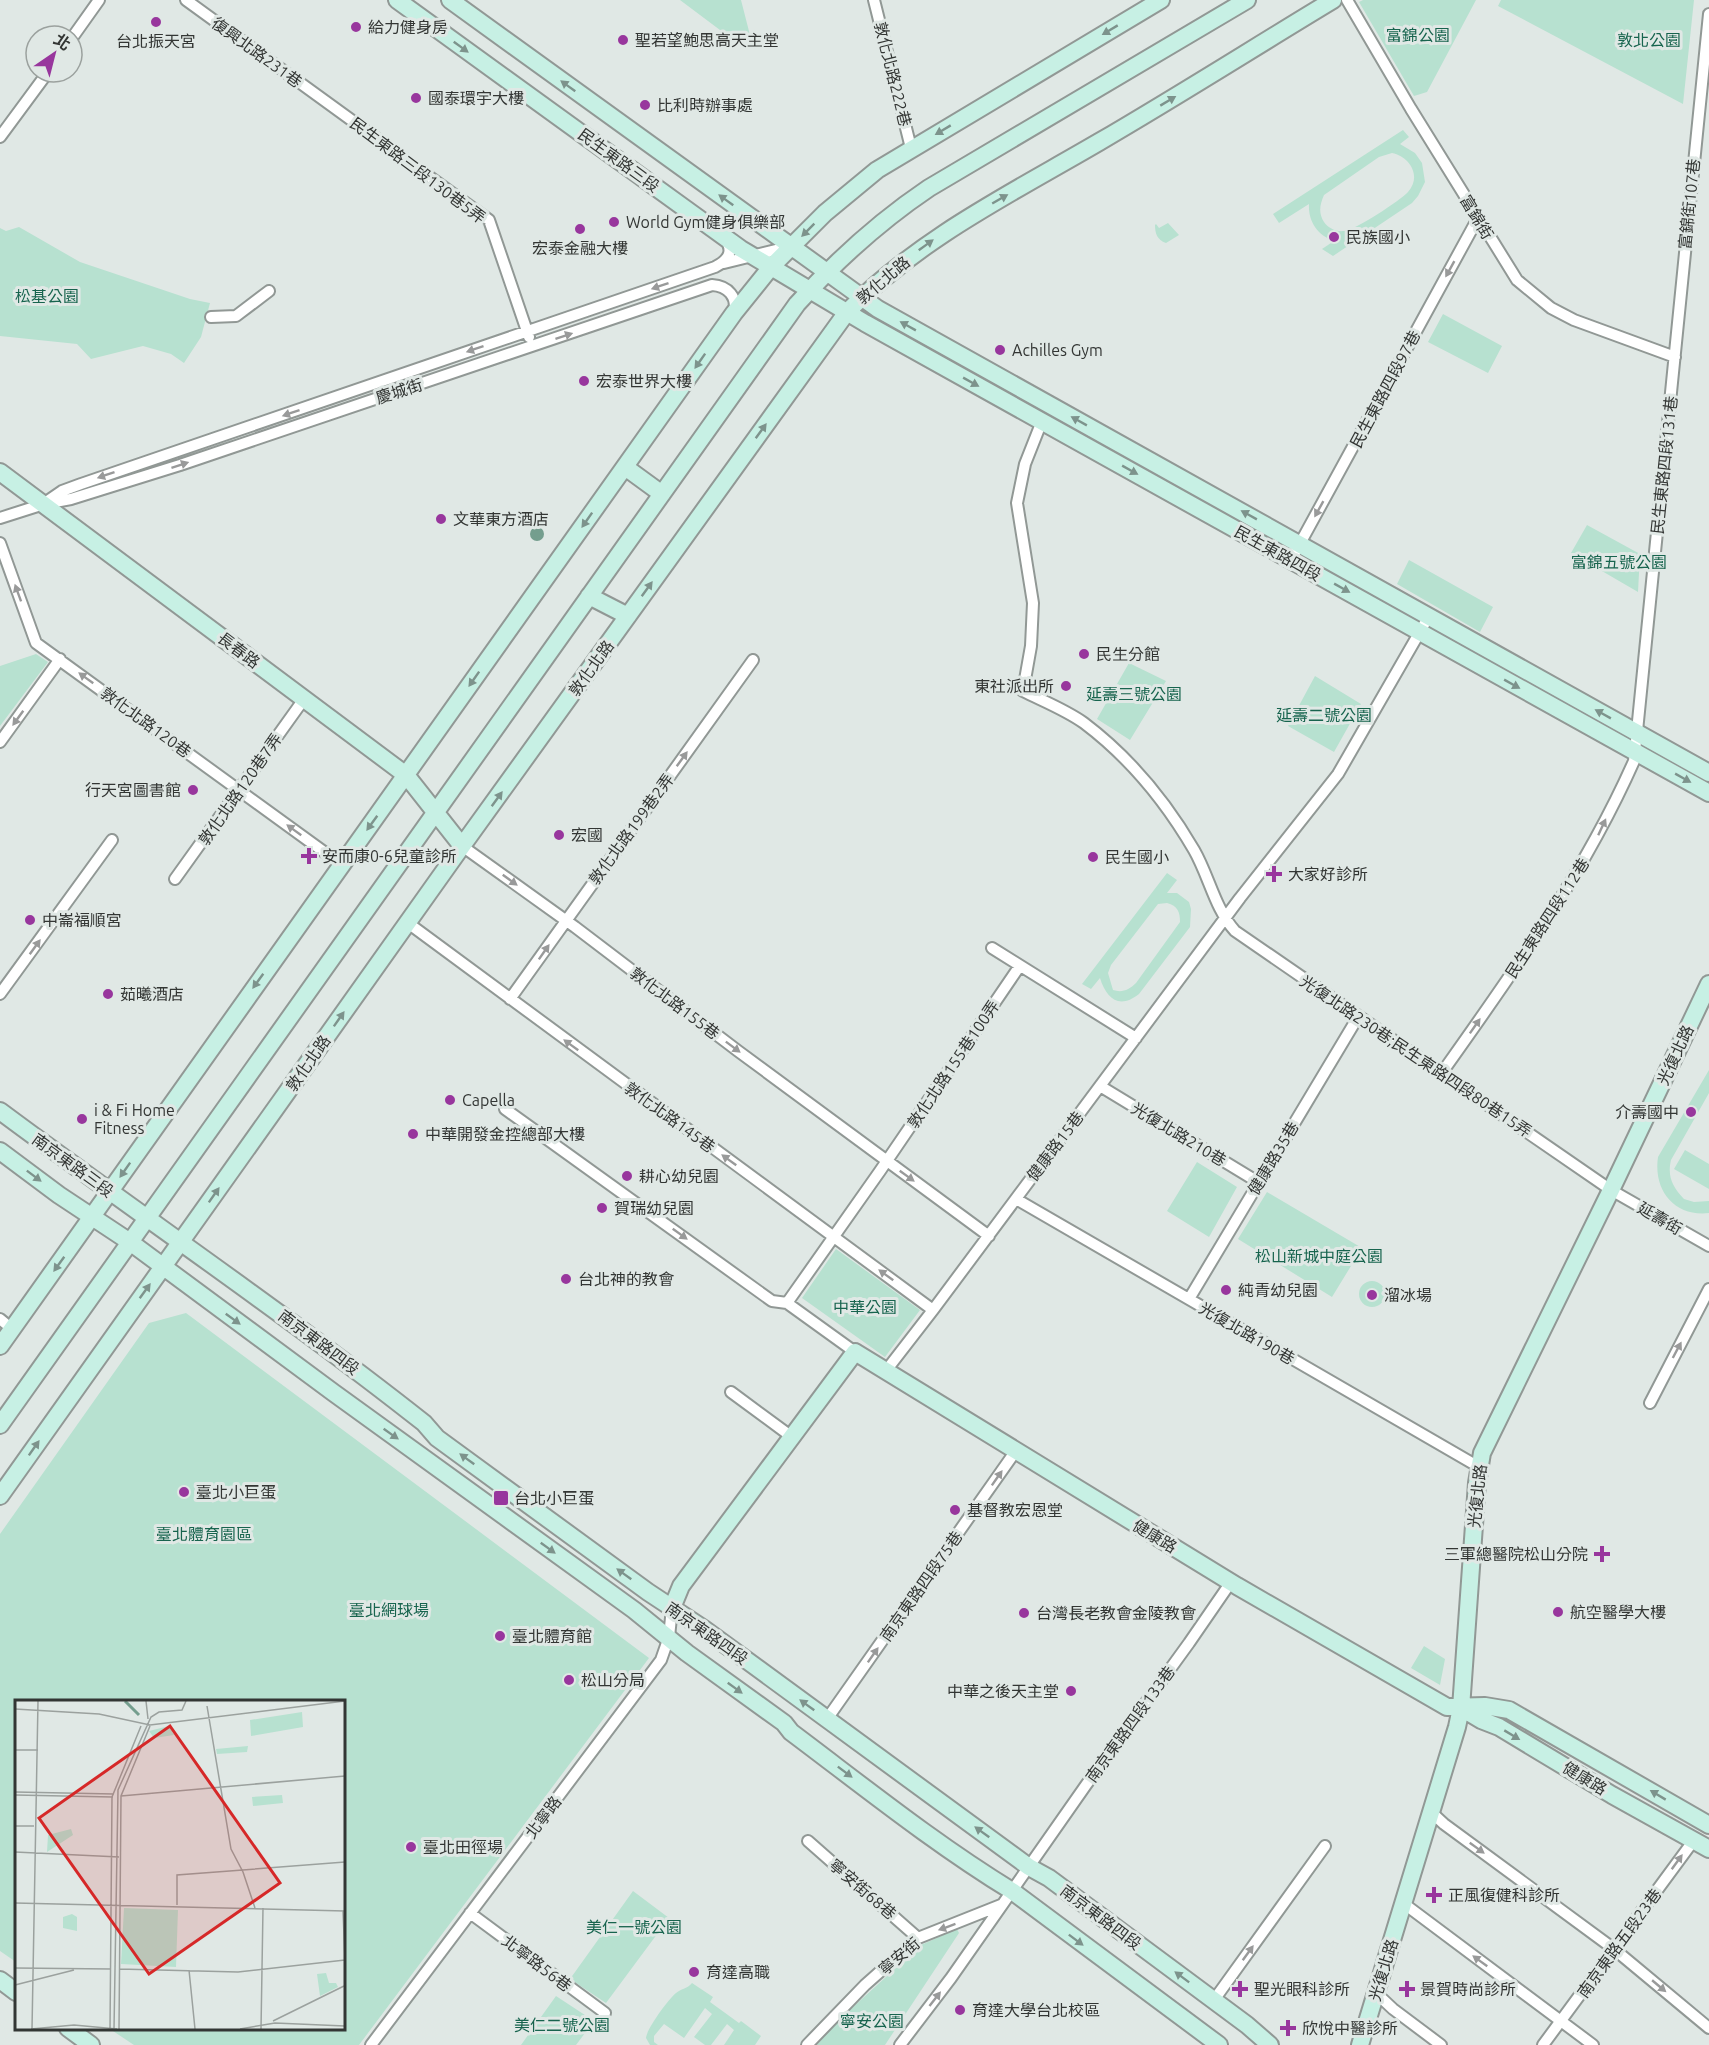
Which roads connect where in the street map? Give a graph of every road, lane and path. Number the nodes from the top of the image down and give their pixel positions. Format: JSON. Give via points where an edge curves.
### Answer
{"nodes":[{"id":1,"x":99,"y":0,"type":"edge"},
{"id":2,"x":186,"y":0,"type":"edge"},
{"id":3,"x":397,"y":0,"type":"edge"},
{"id":4,"x":450,"y":0,"type":"edge"},
{"id":5,"x":874,"y":0,"type":"edge"},
{"id":6,"x":1161,"y":0,"type":"edge"},
{"id":7,"x":1247,"y":0,"type":"edge"},
{"id":8,"x":1334,"y":0,"type":"edge"},
{"id":9,"x":1347,"y":0,"type":"edge"},
{"id":10,"x":1709,"y":15,"type":"edge"},
{"id":11,"x":82,"y":24,"type":"edge"},
{"id":12,"x":39,"y":84,"type":"edge"},
{"id":13,"x":328,"y":103,"type":"joint"},
{"id":14,"x":0,"y":137,"type":"edge"},
{"id":15,"x":911,"y":148,"type":"junction"},
{"id":16,"x":1478,"y":218,"type":"junction"},
{"id":17,"x":719,"y":234,"type":"junction"},
{"id":18,"x":791,"y":247,"type":"junction"},
{"id":19,"x":752,"y":256,"type":"junction"},
{"id":20,"x":724,"y":263,"type":"junction"},
{"id":21,"x":771,"y":267,"type":"junction"},
{"id":22,"x":827,"y":273,"type":"junction"},
{"id":23,"x":810,"y":290,"type":"junction"},
{"id":24,"x":269,"y":291,"type":"dead end"},
{"id":25,"x":861,"y":297,"type":"junction"},
{"id":26,"x":847,"y":312,"type":"junction"},
{"id":27,"x":734,"y":314,"type":"junction"},
{"id":28,"x":211,"y":316,"type":"dead end"},
{"id":29,"x":527,"y":331,"type":"junction"},
{"id":30,"x":533,"y":346,"type":"junction"},
{"id":31,"x":1675,"y":357,"type":"junction"},
{"id":32,"x":1042,"y":421,"type":"junction"},
{"id":33,"x":625,"y":467,"type":"junction"},
{"id":34,"x":0,"y":472,"type":"edge"},
{"id":35,"x":662,"y":494,"type":"junction"},
{"id":36,"x":44,"y":504,"type":"junction"},
{"id":37,"x":0,"y":518,"type":"edge"},
{"id":38,"x":0,"y":543,"type":"edge"},
{"id":39,"x":1300,"y":544,"type":"junction"},
{"id":40,"x":1291,"y":560,"type":"junction"},
{"id":41,"x":589,"y":596,"type":"junction"},
{"id":42,"x":628,"y":616,"type":"junction"},
{"id":43,"x":1429,"y":616,"type":"junction"},
{"id":44,"x":1420,"y":632,"type":"junction"},
{"id":45,"x":60,"y":659,"type":"junction"},
{"id":46,"x":753,"y":660,"type":"dead end"},
{"id":47,"x":304,"y":699,"type":"junction"},
{"id":48,"x":1637,"y":732,"type":"junction"},
{"id":49,"x":0,"y":742,"type":"edge"},
{"id":50,"x":1635,"y":752,"type":"junction"},
{"id":51,"x":1709,"y":773,"type":"edge"},
{"id":52,"x":406,"y":775,"type":"junction"},
{"id":53,"x":239,"y":789,"type":"junction"},
{"id":54,"x":1709,"y":793,"type":"edge"},
{"id":55,"x":436,"y":812,"type":"junction"},
{"id":56,"x":112,"y":840,"type":"dead end"},
{"id":57,"x":462,"y":846,"type":"junction"},
{"id":58,"x":342,"y":864,"type":"junction"},
{"id":59,"x":175,"y":879,"type":"dead end"},
{"id":60,"x":1225,"y":920,"type":"junction"},
{"id":61,"x":566,"y":921,"type":"junction"},
{"id":62,"x":408,"y":923,"type":"junction"},
{"id":63,"x":992,"y":948,"type":"dead end"},
{"id":64,"x":1019,"y":967,"type":"junction"},
{"id":65,"x":1709,"y":984,"type":"edge"},
{"id":66,"x":0,"y":994,"type":"edge"},
{"id":67,"x":510,"y":999,"type":"junction"},
{"id":68,"x":1703,"y":1013,"type":"edge"},
{"id":69,"x":1358,"y":1017,"type":"junction"},
{"id":70,"x":1136,"y":1038,"type":"junction"},
{"id":71,"x":1441,"y":1074,"type":"junction"},
{"id":72,"x":1100,"y":1086,"type":"junction"},
{"id":73,"x":505,"y":1109,"type":"dead end"},
{"id":74,"x":0,"y":1111,"type":"edge"},
{"id":75,"x":0,"y":1150,"type":"edge"},
{"id":76,"x":887,"y":1161,"type":"junction"},
{"id":77,"x":1258,"y":1182,"type":"junction"},
{"id":78,"x":1611,"y":1190,"type":"junction"},
{"id":79,"x":109,"y":1192,"type":"junction"},
{"id":80,"x":1016,"y":1199,"type":"junction"},
{"id":81,"x":93,"y":1216,"type":"junction"},
{"id":82,"x":146,"y":1219,"type":"junction"},
{"id":83,"x":833,"y":1236,"type":"junction"},
{"id":84,"x":989,"y":1236,"type":"junction"},
{"id":85,"x":130,"y":1242,"type":"junction"},
{"id":86,"x":180,"y":1243,"type":"junction"},
{"id":87,"x":1709,"y":1246,"type":"edge"},
{"id":88,"x":162,"y":1267,"type":"junction"},
{"id":89,"x":1709,"y":1289,"type":"edge"},
{"id":90,"x":1189,"y":1299,"type":"junction"},
{"id":91,"x":787,"y":1303,"type":"junction"},
{"id":92,"x":933,"y":1310,"type":"junction"},
{"id":93,"x":6,"y":1324,"type":"edge"},
{"id":94,"x":0,"y":1346,"type":"edge"},
{"id":95,"x":855,"y":1352,"type":"junction"},
{"id":96,"x":885,"y":1372,"type":"junction"},
{"id":97,"x":731,"y":1392,"type":"dead end"},
{"id":98,"x":1650,"y":1403,"type":"dead end"},
{"id":99,"x":0,"y":1425,"type":"edge"},
{"id":100,"x":792,"y":1437,"type":"junction"},
{"id":101,"x":1015,"y":1452,"type":"junction"},
{"id":102,"x":1479,"y":1467,"type":"junction"},
{"id":103,"x":0,"y":1496,"type":"edge"},
{"id":104,"x":1231,"y":1582,"type":"junction"},
{"id":105,"x":672,"y":1608,"type":"junction"},
{"id":106,"x":669,"y":1637,"type":"junction"},
{"id":107,"x":1461,"y":1708,"type":"junction"},
{"id":108,"x":827,"y":1719,"type":"junction"},
{"id":109,"x":1431,"y":1812,"type":"junction"},
{"id":110,"x":1709,"y":1825,"type":"edge"},
{"id":111,"x":1694,"y":1840,"type":"junction"},
{"id":112,"x":808,"y":1841,"type":"dead end"},
{"id":113,"x":1325,"y":1846,"type":"dead end"},
{"id":114,"x":1709,"y":1849,"type":"edge"},
{"id":115,"x":1029,"y":1867,"type":"junction"},
{"id":116,"x":1012,"y":1891,"type":"junction"},
{"id":117,"x":1403,"y":1903,"type":"junction"},
{"id":118,"x":1001,"y":1905,"type":"junction"},
{"id":119,"x":470,"y":1913,"type":"junction"},
{"id":120,"x":918,"y":1938,"type":"junction"},
{"id":121,"x":1614,"y":1949,"type":"junction"},
{"id":122,"x":0,"y":1980,"type":"edge"},
{"id":123,"x":15,"y":1991,"type":"edge"},
{"id":124,"x":1376,"y":1994,"type":"junction"},
{"id":125,"x":1214,"y":2000,"type":"junction"},
{"id":126,"x":605,"y":2013,"type":"dead end"},
{"id":127,"x":1561,"y":2021,"type":"junction"},
{"id":128,"x":1709,"y":2028,"type":"edge"},
{"id":129,"x":71,"y":2030,"type":"edge"},
{"id":130,"x":91,"y":2045,"type":"edge"},
{"id":131,"x":371,"y":2045,"type":"edge"},
{"id":132,"x":807,"y":2045,"type":"edge"},
{"id":133,"x":900,"y":2045,"type":"edge"},
{"id":134,"x":1219,"y":2045,"type":"edge"},
{"id":135,"x":1270,"y":2045,"type":"edge"},
{"id":136,"x":1360,"y":2045,"type":"edge"},
{"id":137,"x":1441,"y":2045,"type":"edge"},
{"id":138,"x":1543,"y":2045,"type":"edge"},
{"id":139,"x":1593,"y":2045,"type":"edge"}],
"edges":[{"from":1,"to":11,"type":"street"},
{"from":2,"to":13,"type":"street","name":"復興北路231巷"},
{"from":3,"to":17,"type":"main road","name":"民生東路三段","one_way":true},
{"from":18,"to":4,"type":"main road","name":"民生東路三段","one_way":true},
{"from":5,"to":15,"type":"street","name":"敦化北路222巷"},
{"from":6,"to":15,"type":"main road","one_way":true},
{"from":7,"to":22,"type":"main road","via":[[928,188],[895,211]]},
{"from":25,"to":8,"type":"main road","name":"敦化北路","one_way":true,"via":[[949,229]]},
{"from":9,"to":16,"type":"street","name":"富錦街"},
{"from":10,"to":31,"type":"street","name":"富錦街107巷"},
{"from":12,"to":14,"type":"street"},
{"from":13,"to":29,"type":"street","name":"民生東路三段130巷5弄","via":[[489,220]]},
{"from":15,"to":18,"type":"main road","one_way":true,"via":[[852,189]]},
{"from":16,"to":31,"type":"street","name":"富錦街","via":[[1517,280],[1551,308]]},
{"from":16,"to":39,"type":"street","name":"民生東路四段97巷","one_way":true},
{"from":17,"to":19,"type":"main road","name":"民生東路三段"},
{"from":17,"to":20,"type":"street","via":[[730,246]]},
{"from":18,"to":19,"type":"street","name":"慶城街"},
{"from":18,"to":21,"type":"main road"},
{"from":18,"to":22,"type":"main road","name":"民生東路三段"},
{"from":19,"to":20,"type":"street","name":"慶城街"},
{"from":19,"to":21,"type":"main road","name":"民生東路三段"},
{"from":20,"to":29,"type":"street","name":"慶城街","one_way":true},
{"from":21,"to":23,"type":"main road","name":"民生東路三段"},
{"from":21,"to":27,"type":"main road"},
{"from":22,"to":23,"type":"main road"},
{"from":22,"to":25,"type":"main road","name":"民生東路三段"},
{"from":23,"to":26,"type":"main road","name":"民生東路三段"},
{"from":23,"to":35,"type":"main road"},
{"from":24,"to":28,"type":"street","via":[[236,316]]},
{"from":25,"to":26,"type":"main road","name":"敦化北路"},
{"from":39,"to":25,"type":"main road","name":"民生東路四段","one_way":true},
{"from":26,"to":32,"type":"main road","name":"民生東路四段","one_way":true},
{"from":42,"to":26,"type":"main road","name":"敦化北路","one_way":true},
{"from":30,"to":27,"type":"street","name":"慶城街","one_way":true,"via":[[712,285],[729,292],[735,302]]},
{"from":27,"to":33,"type":"main road","one_way":true},
{"from":29,"to":30,"type":"street","name":"民生東路三段130巷5弄"},
{"from":29,"to":36,"type":"street","name":"慶城街","one_way":true,"via":[[81,484]]},
{"from":36,"to":30,"type":"street","name":"慶城街","one_way":true,"via":[[180,465]]},
{"from":31,"to":48,"type":"street","name":"民生東路四段131巷"},
{"from":32,"to":40,"type":"main road","name":"民生東路四段","one_way":true},
{"from":32,"to":60,"type":"street","via":[[1025,464],[1017,503],[1033,603],[1023,691],[1083,723],[1133,766],[1195,852]]},
{"from":33,"to":35,"type":"main road"},
{"from":33,"to":52,"type":"main road","one_way":true},
{"from":34,"to":36,"type":"main road","name":"長春路"},
{"from":35,"to":41,"type":"main road"},
{"from":36,"to":37,"type":"street","name":"慶城街"},
{"from":36,"to":47,"type":"main road","name":"長春路"},
{"from":45,"to":38,"type":"street","name":"敦化北路120巷","one_way":true,"via":[[36,643]]},
{"from":39,"to":40,"type":"street","name":"民生東路四段97巷"},
{"from":39,"to":43,"type":"main road","name":"民生東路四段"},
{"from":40,"to":44,"type":"main road","name":"民生東路四段","one_way":true},
{"from":41,"to":42,"type":"main road"},
{"from":41,"to":55,"type":"main road"},
{"from":57,"to":42,"type":"main road","name":"敦化北路","one_way":true},
{"from":43,"to":44,"type":"street","name":"健康路15巷"},
{"from":48,"to":43,"type":"main road","name":"民生東路四段","one_way":true},
{"from":44,"to":50,"type":"main road","name":"民生東路四段","one_way":true},
{"from":44,"to":60,"type":"street","name":"健康路15巷","via":[[1338,774]]},
{"from":45,"to":49,"type":"street","one_way":true},
{"from":53,"to":45,"type":"street","name":"敦化北路120巷","one_way":true},
{"from":61,"to":46,"type":"street","name":"敦化北路199巷2弄","one_way":true},
{"from":47,"to":52,"type":"main road","name":"長春路"},
{"from":47,"to":53,"type":"street","name":"敦化北路120巷7弄"},
{"from":48,"to":50,"type":"street","name":"民生東路四段131巷"},
{"from":48,"to":51,"type":"main road","name":"民生東路四段"},
{"from":50,"to":54,"type":"main road","name":"民生東路四段","one_way":true},
{"from":71,"to":50,"type":"street","name":"民生東路四段112巷","one_way":true,"via":[[1568,888],[1602,828]]},
{"from":52,"to":55,"type":"main road","name":"長春路"},
{"from":52,"to":58,"type":"main road","one_way":true},
{"from":58,"to":53,"type":"street","name":"敦化北路120巷","one_way":true},
{"from":53,"to":59,"type":"street","name":"敦化北路120巷7弄"},
{"from":55,"to":57,"type":"main road","name":"長春路"},
{"from":55,"to":82,"type":"main road"},
{"from":66,"to":56,"type":"street","one_way":true},
{"from":57,"to":61,"type":"street","name":"敦化北路155巷","one_way":true},
{"from":57,"to":62,"type":"main road","name":"敦化北路"},
{"from":58,"to":79,"type":"main road","one_way":true},
{"from":60,"to":69,"type":"street","name":"光復北路230巷;民生東路四段80巷15弄"},
{"from":60,"to":70,"type":"street","name":"健康路15巷"},
{"from":67,"to":61,"type":"street","name":"敦化北路199巷2弄","one_way":true},
{"from":61,"to":76,"type":"street","name":"敦化北路155巷","one_way":true},
{"from":62,"to":67,"type":"street","name":"敦化北路145巷"},
{"from":86,"to":62,"type":"main road","name":"敦化北路","one_way":true},
{"from":63,"to":64,"type":"street"},
{"from":64,"to":70,"type":"street"},
{"from":64,"to":76,"type":"street","name":"敦化北路155巷100弄"},
{"from":65,"to":68,"type":"main road","name":"光復北路"},
{"from":83,"to":67,"type":"street","name":"敦化北路145巷","one_way":true},
{"from":68,"to":78,"type":"main road","name":"光復北路"},
{"from":69,"to":71,"type":"street","name":"光復北路230巷;民生東路四段80巷15弄"},
{"from":69,"to":77,"type":"street","name":"健康路35巷"},
{"from":70,"to":72,"type":"street","name":"健康路15巷"},
{"from":71,"to":78,"type":"street","name":"光復北路230巷;民生東路四段80巷15弄"},
{"from":72,"to":77,"type":"street","name":"光復北路210巷"},
{"from":72,"to":80,"type":"street","name":"健康路15巷"},
{"from":73,"to":91,"type":"street","name":"健康路","one_way":true,"via":[[772,1301]]},
{"from":74,"to":79,"type":"main road","name":"南京東路三段"},
{"from":75,"to":81,"type":"main road","name":"南京東路三段","one_way":true},
{"from":76,"to":83,"type":"street"},
{"from":76,"to":84,"type":"street","name":"敦化北路155巷","one_way":true},
{"from":77,"to":90,"type":"street","name":"健康路35巷"},
{"from":78,"to":87,"type":"street","name":"延壽街"},
{"from":78,"to":102,"type":"main road","name":"光復北路","via":[[1482,1453]]},
{"from":79,"to":81,"type":"main road"},
{"from":79,"to":82,"type":"main road","name":"南京東路三段"},
{"from":80,"to":84,"type":"street","name":"健康路15巷"},
{"from":80,"to":90,"type":"street","name":"光復北路190巷"},
{"from":81,"to":85,"type":"main road","name":"南京東路三段"},
{"from":81,"to":93,"type":"main road","one_way":true},
{"from":82,"to":85,"type":"main road"},
{"from":82,"to":86,"type":"main road","name":"南京東路四段"},
{"from":83,"to":91,"type":"street"},
{"from":92,"to":83,"type":"street","name":"敦化北路145巷","one_way":true},
{"from":84,"to":92,"type":"street","name":"健康路15巷"},
{"from":85,"to":88,"type":"main road","name":"南京東路四段"},
{"from":85,"to":99,"type":"main road"},
{"from":86,"to":88,"type":"main road","name":"敦化北路"},
{"from":105,"to":86,"type":"main road","name":"南京東路四段","one_way":true,"via":[[437,1438],[424,1423],[352,1367]]},
{"from":103,"to":88,"type":"main road","name":"敦化北路","one_way":true},
{"from":88,"to":106,"type":"main road","name":"南京東路四段","one_way":true},
{"from":98,"to":89,"type":"street","one_way":true},
{"from":90,"to":102,"type":"street","name":"光復北路190巷"},
{"from":91,"to":95,"type":"street","name":"健康路"},
{"from":92,"to":96,"type":"street","name":"健康路15巷"},
{"from":93,"to":94,"type":"main road"},
{"from":95,"to":96,"type":"main road","name":"健康路"},
{"from":95,"to":100,"type":"main road"},
{"from":96,"to":101,"type":"main road","name":"健康路"},
{"from":97,"to":100,"type":"street"},
{"from":100,"to":105,"type":"main road","via":[[681,1586]]},
{"from":101,"to":104,"type":"main road","name":"健康路"},
{"from":108,"to":101,"type":"street","name":"南京東路四段75巷","one_way":true},
{"from":102,"to":107,"type":"main road","name":"光復北路"},
{"from":104,"to":107,"type":"main road","name":"健康路","via":[[1446,1707]]},
{"from":104,"to":115,"type":"street","name":"南京東路四段133巷"},
{"from":105,"to":106,"type":"street","name":"北寧路"},
{"from":108,"to":105,"type":"main road","name":"南京東路四段","one_way":true},
{"from":106,"to":116,"type":"main road","name":"南京東路四段","one_way":true,"via":[[919,1828]]},
{"from":106,"to":119,"type":"street","name":"北寧路","via":[[661,1660]]},
{"from":107,"to":109,"type":"main road","name":"光復北路"},
{"from":110,"to":107,"type":"main road","name":"健康路","one_way":true,"via":[[1509,1710]]},
{"from":107,"to":111,"type":"main road","name":"健康路","one_way":true},
{"from":115,"to":108,"type":"main road","name":"南京東路四段","one_way":true},
{"from":109,"to":117,"type":"main road","name":"光復北路"},
{"from":109,"to":121,"type":"street","one_way":true},
{"from":111,"to":114,"type":"main road","name":"健康路"},
{"from":121,"to":111,"type":"street","name":"南京東路五段23巷","one_way":true},
{"from":112,"to":120,"type":"street","name":"寧安街68巷"},
{"from":125,"to":113,"type":"street","one_way":true},
{"from":115,"to":116,"type":"street"},
{"from":125,"to":115,"type":"main road","name":"南京東路四段","one_way":true},
{"from":116,"to":118,"type":"street"},
{"from":116,"to":134,"type":"main road","name":"南京東路四段","one_way":true},
{"from":117,"to":124,"type":"main road","name":"光復北路"},
{"from":127,"to":117,"type":"street","one_way":true},
{"from":118,"to":120,"type":"street","name":"寧安街","one_way":true},
{"from":133,"to":118,"type":"street","one_way":true},
{"from":119,"to":126,"type":"street","name":"北寧路56巷"},
{"from":119,"to":131,"type":"street","name":"北寧路"},
{"from":120,"to":132,"type":"street","name":"寧安街"},
{"from":121,"to":127,"type":"street","name":"南京東路五段23巷"},
{"from":121,"to":128,"type":"street","one_way":true},
{"from":122,"to":123,"type":"main road"},
{"from":124,"to":136,"type":"main road","name":"光復北路"},
{"from":124,"to":137,"type":"street"},
{"from":125,"to":135,"type":"main road","name":"南京東路四段"},
{"from":127,"to":138,"type":"street","name":"南京東路五段23巷"},
{"from":127,"to":139,"type":"street"},
{"from":129,"to":130,"type":"main road"}]}
